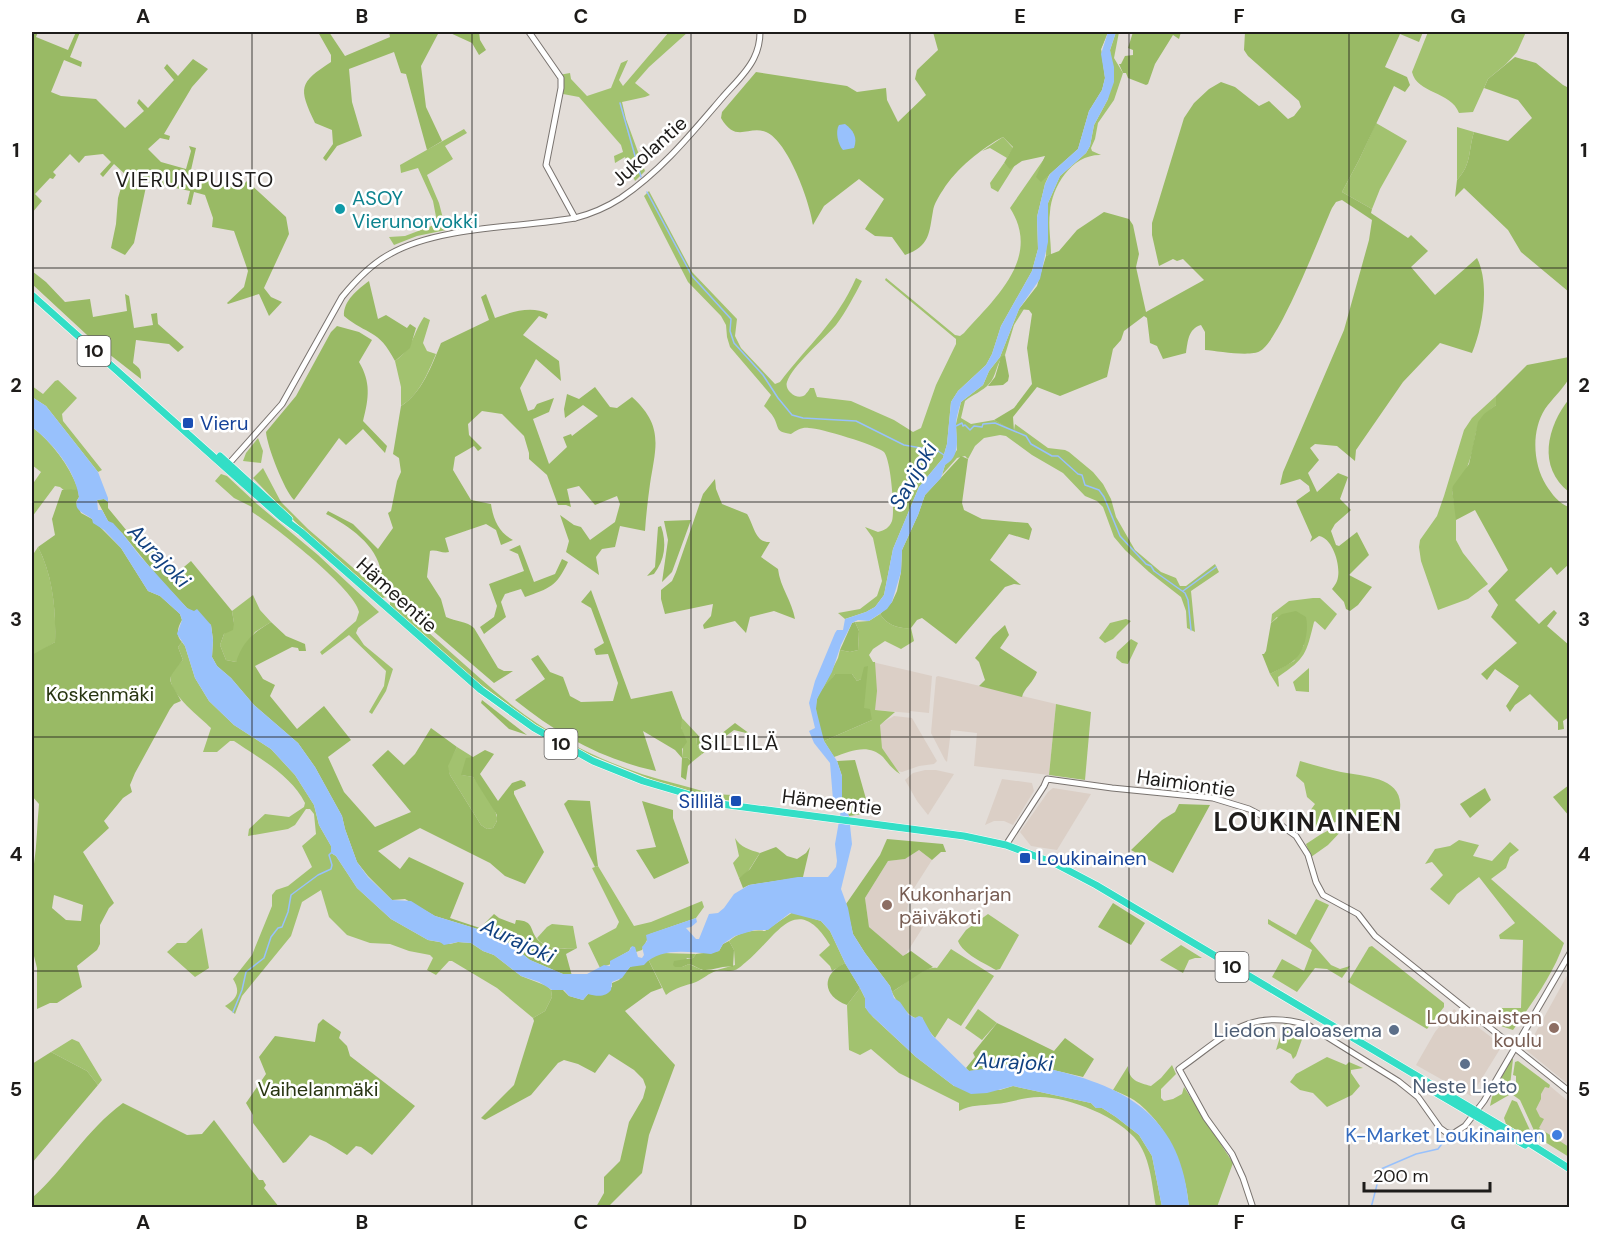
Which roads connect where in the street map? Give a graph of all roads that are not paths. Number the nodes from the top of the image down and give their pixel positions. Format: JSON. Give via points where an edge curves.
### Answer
{"nodes":[{"id":1,"x":529,"y":32,"type":"edge"},
{"id":2,"x":760,"y":32,"type":"edge"},
{"id":3,"x":574,"y":218,"type":"junction"},
{"id":4,"x":32,"y":295,"type":"edge"},
{"id":5,"x":228,"y":466,"type":"junction"},
{"id":6,"x":1006,"y":845,"type":"junction"},
{"id":7,"x":1569,"y":953,"type":"edge"},
{"id":8,"x":1514,"y":1047,"type":"junction"},
{"id":9,"x":1569,"y":1092,"type":"edge"},
{"id":10,"x":1475,"y":1114,"type":"junction"},
{"id":11,"x":1569,"y":1169,"type":"edge"},
{"id":12,"x":1253,"y":1208,"type":"edge"}],
"edges":[{"from":1,"to":3,"type":"street","via":[[561,78],[546,165]]},
{"from":2,"to":3,"type":"street","name":"Jukolantie","via":[[758,49],[750,65],[677,149],[619,199]]},
{"from":3,"to":5,"type":"street","name":"Jukolantie","via":[[440,236],[405,246],[377,262],[342,297],[282,404]]},
{"from":4,"to":5,"type":"highway","name":"Hämeentie","number":"10"},
{"from":5,"to":6,"type":"highway","name":"Hämeentie","number":"10","via":[[281,517],[481,690],[527,724],[573,750],[633,777],[695,798]]},
{"from":6,"to":8,"type":"street","name":"Haimiontie","via":[[1047,779],[1213,798],[1249,809],[1296,836],[1308,855],[1323,895],[1358,914],[1375,936]]},
{"from":6,"to":10,"type":"highway","name":"Hämeentie","number":"10","via":[[1077,874]]},
{"from":7,"to":8,"type":"street"},
{"from":8,"to":9,"type":"street"},
{"from":8,"to":10,"type":"street"},
{"from":10,"to":11,"type":"highway","name":"Hämeentie","number":"10"},
{"from":10,"to":12,"type":"street","via":[[1458,1131],[1443,1131],[1405,1086],[1308,1025],[1263,1019],[1241,1026],[1179,1069],[1206,1118],[1232,1154]]}]}
